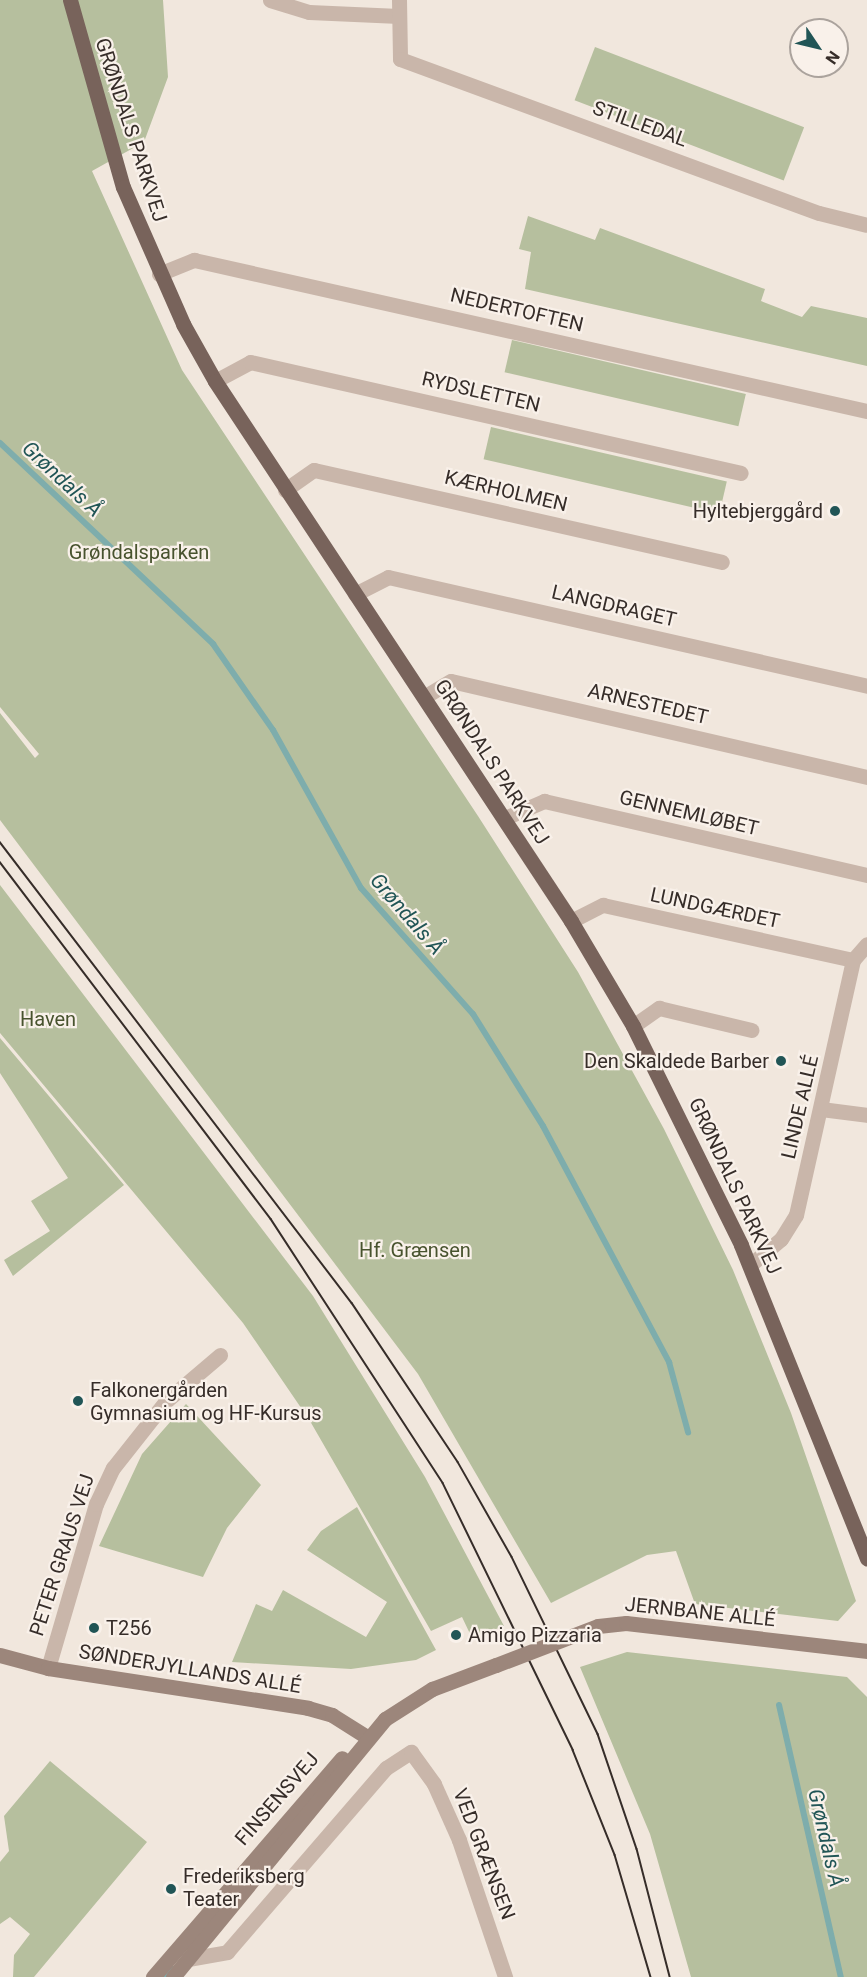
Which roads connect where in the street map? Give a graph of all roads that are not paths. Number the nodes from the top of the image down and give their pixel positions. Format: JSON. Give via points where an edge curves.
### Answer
{"nodes":[{"id":1,"x":70,"y":0,"type":"edge"},
{"id":2,"x":270,"y":0,"type":"edge"},
{"id":3,"x":399,"y":0,"type":"edge"},
{"id":4,"x":399,"y":16,"type":"junction"},
{"id":5,"x":867,"y":225,"type":"edge"},
{"id":6,"x":159,"y":274,"type":"junction"},
{"id":7,"x":214,"y":381,"type":"junction"},
{"id":8,"x":867,"y":411,"type":"edge"},
{"id":9,"x":741,"y":473,"type":"dead end"},
{"id":10,"x":285,"y":490,"type":"junction"},
{"id":11,"x":722,"y":562,"type":"dead end"},
{"id":12,"x":355,"y":594,"type":"junction"},
{"id":13,"x":867,"y":686,"type":"edge"},
{"id":14,"x":424,"y":697,"type":"junction"},
{"id":15,"x":867,"y":777,"type":"edge"},
{"id":16,"x":505,"y":818,"type":"junction"},
{"id":17,"x":867,"y":874,"type":"edge"},
{"id":18,"x":571,"y":921,"type":"junction"},
{"id":19,"x":867,"y":944,"type":"edge"},
{"id":20,"x":853,"y":960,"type":"junction"},
{"id":21,"x":633,"y":1026,"type":"junction"},
{"id":22,"x":751,"y":1030,"type":"dead end"},
{"id":23,"x":821,"y":1109,"type":"junction"},
{"id":24,"x":867,"y":1115,"type":"edge"},
{"id":25,"x":750,"y":1265,"type":"junction"},
{"id":26,"x":220,"y":1355,"type":"dead end"},
{"id":27,"x":867,"y":1558,"type":"edge"},
{"id":28,"x":867,"y":1651,"type":"edge"},
{"id":29,"x":0,"y":1655,"type":"edge"},
{"id":30,"x":48,"y":1668,"type":"junction"},
{"id":31,"x":400,"y":1708,"type":"joint"},
{"id":32,"x":368,"y":1737,"type":"junction"},
{"id":33,"x":182,"y":1955,"type":"junction"},
{"id":34,"x":153,"y":1977,"type":"edge"},
{"id":35,"x":173,"y":1977,"type":"edge"},
{"id":36,"x":506,"y":1977,"type":"edge"}],
"edges":[{"from":1,"to":6,"type":"main road","name":"GRØNDALS PARKVEJ","via":[[90,87]]},
{"from":2,"to":4,"type":"street","via":[[309,12]]},
{"from":3,"to":4,"type":"street"},
{"from":4,"to":5,"type":"street","name":"STILLEDAL","via":[[400,59],[819,213]]},
{"from":6,"to":7,"type":"main road","name":"GRØNDALS PARKVEJ"},
{"from":6,"to":8,"type":"street","name":"NEDERTOFTEN","via":[[194,260]]},
{"from":7,"to":9,"type":"street","name":"RYDSLETTEN","via":[[249,362]]},
{"from":7,"to":10,"type":"main road","name":"GRØNDALS PARKVEJ"},
{"from":10,"to":11,"type":"street","name":"KÆRHOLMEN","via":[[314,470]]},
{"from":10,"to":12,"type":"main road","name":"GRØNDALS PARKVEJ"},
{"from":12,"to":13,"type":"street","name":"LANGDRAGET","via":[[388,577]]},
{"from":12,"to":14,"type":"main road","name":"GRØNDALS PARKVEJ"},
{"from":14,"to":15,"type":"street","name":"ARNESTEDET","via":[[451,681]]},
{"from":14,"to":16,"type":"main road","name":"GRØNDALS PARKVEJ"},
{"from":16,"to":17,"type":"street","name":"GENNEMLØBET","via":[[544,801]]},
{"from":16,"to":18,"type":"main road","name":"GRØNDALS PARKVEJ"},
{"from":18,"to":20,"type":"street","name":"LUNDGÆRDET","via":[[603,905]]},
{"from":18,"to":21,"type":"main road","name":"GRØNDALS PARKVEJ"},
{"from":19,"to":20,"type":"street","name":"LINDE ALLÉ"},
{"from":20,"to":23,"type":"street","name":"LINDE ALLÉ"},
{"from":21,"to":22,"type":"street","via":[[659,1008]]},
{"from":21,"to":25,"type":"main road","name":"GRØNDALS PARKVEJ","via":[[694,1142]]},
{"from":23,"to":24,"type":"street"},
{"from":23,"to":25,"type":"street","name":"LINDE ALLÉ","via":[[796,1215],[781,1239]]},
{"from":25,"to":27,"type":"main road","name":"GRØNDALS PARKVEJ"},
{"from":26,"to":30,"type":"street","name":"PETER GRAUS VEJ","via":[[166,1401],[113,1468],[96,1504]]},
{"from":28,"to":31,"type":"street","name":"JERNBANE ALLÉ","bridge":true,"via":[[626,1623],[598,1626],[432,1689]]},
{"from":29,"to":30,"type":"street","name":"SØNDERJYLLANDS ALLÉ"},
{"from":30,"to":32,"type":"street","name":"SØNDERJYLLANDS ALLÉ","via":[[308,1708],[332,1714]]},
{"from":31,"to":32,"type":"street","name":"FINSENSVEJ"},
{"from":32,"to":33,"type":"street","name":"FINSENSVEJ","via":[[326,1772]]},
{"from":33,"to":34,"type":"street","name":"FINSENSVEJ"},
{"from":33,"to":35,"type":"street","name":"FINSENSVEJ"},
{"from":33,"to":36,"type":"street","name":"VED GRÆNSEN","via":[[227,1952],[386,1768],[411,1752],[434,1784],[459,1840]]}]}
